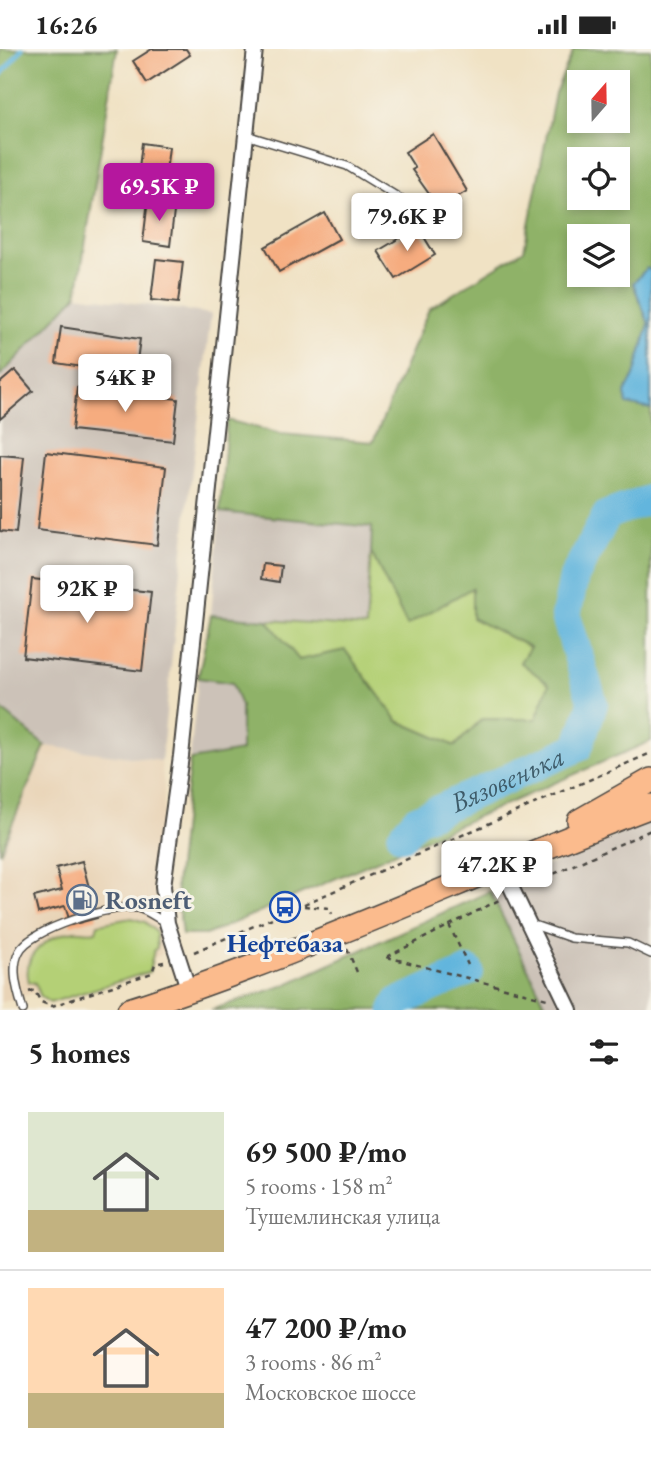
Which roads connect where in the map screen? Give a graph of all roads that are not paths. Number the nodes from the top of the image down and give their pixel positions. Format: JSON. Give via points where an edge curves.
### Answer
{"nodes":[{"id":1,"x":256,"y":49,"type":"edge"},
{"id":2,"x":245,"y":135,"type":"junction"},
{"id":3,"x":429,"y":216,"type":"dead end"},
{"id":4,"x":651,"y":781,"type":"edge"},
{"id":5,"x":651,"y":806,"type":"edge"},
{"id":6,"x":506,"y":861,"type":"junction"},
{"id":7,"x":527,"y":922,"type":"junction"},
{"id":8,"x":167,"y":923,"type":"junction"},
{"id":9,"x":651,"y":954,"type":"edge"},
{"id":10,"x":189,"y":991,"type":"junction"},
{"id":11,"x":568,"y":1007,"type":"edge"},
{"id":12,"x":23,"y":1010,"type":"edge"},
{"id":13,"x":129,"y":1010,"type":"edge"}],
"edges":[{"from":1,"to":2,"type":"street"},
{"from":2,"to":3,"type":"lane","via":[[347,166]]},
{"from":2,"to":8,"type":"street","via":[[181,756],[163,886]]},
{"from":4,"to":6,"type":"main road"},
{"from":5,"to":6,"type":"main road"},
{"from":6,"to":7,"type":"street"},
{"from":6,"to":10,"type":"main road"},
{"from":7,"to":9,"type":"lane","via":[[571,938],[628,943]]},
{"from":7,"to":11,"type":"street"},
{"from":8,"to":10,"type":"street"},
{"from":8,"to":12,"type":"lane","via":[[138,908],[112,911],[30,937],[19,950],[15,966]]},
{"from":10,"to":13,"type":"main road"}]}
